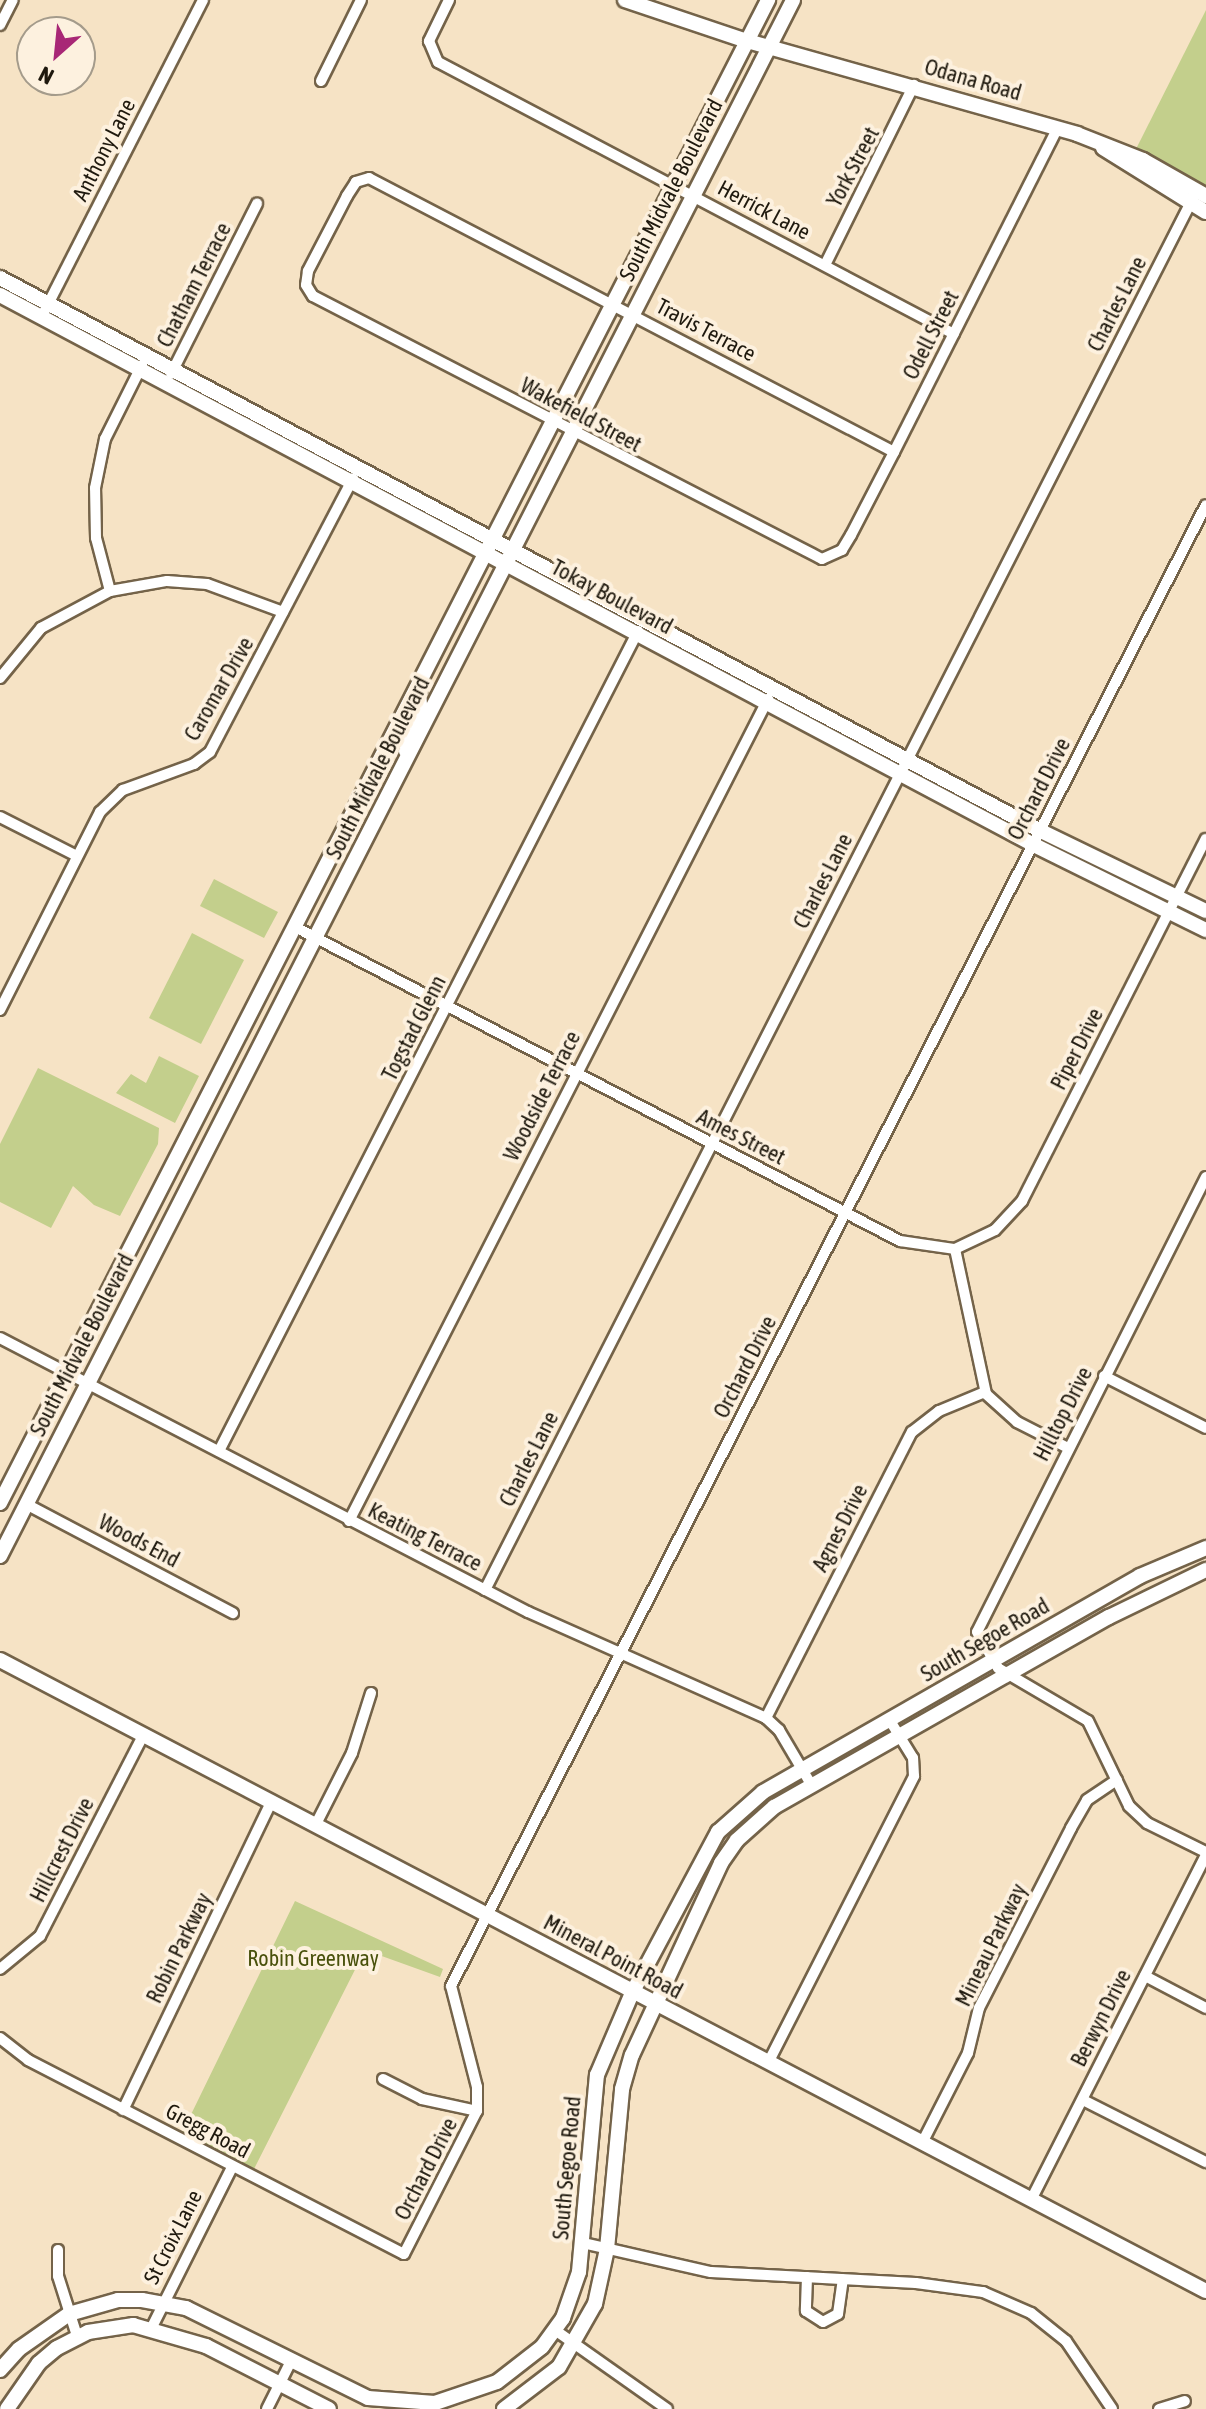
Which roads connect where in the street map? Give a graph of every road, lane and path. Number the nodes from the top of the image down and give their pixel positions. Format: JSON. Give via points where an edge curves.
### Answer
{"nodes":[{"id":1,"x":13,"y":0,"type":"edge"},
{"id":2,"x":203,"y":0,"type":"edge"},
{"id":3,"x":361,"y":0,"type":"edge"},
{"id":4,"x":449,"y":0,"type":"edge"},
{"id":5,"x":625,"y":0,"type":"edge"},
{"id":6,"x":768,"y":0,"type":"edge"},
{"id":7,"x":793,"y":0,"type":"edge"},
{"id":8,"x":0,"y":25,"type":"edge"},
{"id":9,"x":749,"y":37,"type":"junction"},
{"id":10,"x":771,"y":43,"type":"junction"},
{"id":11,"x":321,"y":81,"type":"dead end"},
{"id":12,"x":914,"y":85,"type":"junction"},
{"id":13,"x":1058,"y":128,"type":"junction"},
{"id":14,"x":371,"y":179,"type":"joint"},
{"id":15,"x":673,"y":186,"type":"junction"},
{"id":16,"x":693,"y":196,"type":"junction"},
{"id":17,"x":1198,"y":196,"type":"edge"},
{"id":18,"x":257,"y":204,"type":"dead end"},
{"id":19,"x":1206,"y":212,"type":"edge"},
{"id":20,"x":825,"y":265,"type":"junction"},
{"id":21,"x":0,"y":278,"type":"edge"},
{"id":22,"x":0,"y":295,"type":"edge"},
{"id":23,"x":49,"y":303,"type":"junction"},
{"id":24,"x":613,"y":304,"type":"junction"},
{"id":25,"x":632,"y":314,"type":"junction"},
{"id":26,"x":41,"y":318,"type":"junction"},
{"id":27,"x":954,"y":334,"type":"junction"},
{"id":28,"x":143,"y":362,"type":"junction"},
{"id":29,"x":174,"y":369,"type":"junction"},
{"id":30,"x":166,"y":383,"type":"junction"},
{"id":31,"x":552,"y":423,"type":"junction"},
{"id":32,"x":571,"y":433,"type":"junction"},
{"id":33,"x":894,"y":452,"type":"junction"},
{"id":34,"x":355,"y":473,"type":"junction"},
{"id":35,"x":1206,"y":505,"type":"edge"},
{"id":36,"x":492,"y":538,"type":"junction"},
{"id":37,"x":512,"y":550,"type":"junction"},
{"id":38,"x":484,"y":553,"type":"junction"},
{"id":39,"x":833,"y":556,"type":"joint"},
{"id":40,"x":504,"y":564,"type":"junction"},
{"id":41,"x":110,"y":591,"type":"junction"},
{"id":42,"x":283,"y":612,"type":"junction"},
{"id":43,"x":643,"y":621,"type":"junction"},
{"id":44,"x":636,"y":635,"type":"junction"},
{"id":45,"x":0,"y":678,"type":"edge"},
{"id":46,"x":418,"y":688,"type":"junction"},
{"id":47,"x":773,"y":690,"type":"junction"},
{"id":48,"x":766,"y":704,"type":"junction"},
{"id":49,"x":907,"y":760,"type":"junction"},
{"id":50,"x":900,"y":775,"type":"junction"},
{"id":51,"x":398,"y":783,"type":"junction"},
{"id":52,"x":0,"y":817,"type":"edge"},
{"id":53,"x":1041,"y":831,"type":"junction"},
{"id":54,"x":1206,"y":839,"type":"edge"},
{"id":55,"x":1034,"y":845,"type":"junction"},
{"id":56,"x":77,"y":856,"type":"junction"},
{"id":57,"x":1177,"y":896,"type":"junction"},
{"id":58,"x":1170,"y":910,"type":"junction"},
{"id":59,"x":1206,"y":911,"type":"edge"},
{"id":60,"x":295,"y":927,"type":"junction"},
{"id":61,"x":1206,"y":930,"type":"edge"},
{"id":62,"x":315,"y":938,"type":"junction"},
{"id":63,"x":447,"y":1007,"type":"junction"},
{"id":64,"x":0,"y":1010,"type":"edge"},
{"id":65,"x":575,"y":1075,"type":"junction"},
{"id":66,"x":712,"y":1144,"type":"junction"},
{"id":67,"x":1206,"y":1177,"type":"edge"},
{"id":68,"x":847,"y":1214,"type":"junction"},
{"id":69,"x":955,"y":1249,"type":"junction"},
{"id":70,"x":0,"y":1338,"type":"edge"},
{"id":71,"x":67,"y":1372,"type":"junction"},
{"id":72,"x":1104,"y":1376,"type":"junction"},
{"id":73,"x":87,"y":1382,"type":"junction"},
{"id":74,"x":985,"y":1392,"type":"junction"},
{"id":75,"x":1206,"y":1428,"type":"edge"},
{"id":76,"x":1068,"y":1448,"type":"junction"},
{"id":77,"x":219,"y":1451,"type":"junction"},
{"id":78,"x":0,"y":1503,"type":"edge"},
{"id":79,"x":26,"y":1504,"type":"junction"},
{"id":80,"x":349,"y":1521,"type":"junction"},
{"id":81,"x":1206,"y":1548,"type":"edge"},
{"id":82,"x":0,"y":1556,"type":"edge"},
{"id":83,"x":1206,"y":1570,"type":"edge"},
{"id":84,"x":485,"y":1590,"type":"junction"},
{"id":85,"x":233,"y":1613,"type":"dead end"},
{"id":86,"x":620,"y":1656,"type":"junction"},
{"id":87,"x":0,"y":1660,"type":"edge"},
{"id":88,"x":998,"y":1667,"type":"junction"},
{"id":89,"x":371,"y":1693,"type":"dead end"},
{"id":90,"x":766,"y":1718,"type":"junction"},
{"id":91,"x":889,"y":1719,"type":"junction"},
{"id":92,"x":143,"y":1736,"type":"junction"},
{"id":93,"x":899,"y":1737,"type":"junction"},
{"id":94,"x":802,"y":1769,"type":"junction"},
{"id":95,"x":1117,"y":1780,"type":"junction"},
{"id":96,"x":812,"y":1786,"type":"junction"},
{"id":97,"x":271,"y":1803,"type":"junction"},
{"id":98,"x":315,"y":1826,"type":"junction"},
{"id":99,"x":1206,"y":1853,"type":"edge"},
{"id":100,"x":488,"y":1917,"type":"junction"},
{"id":101,"x":0,"y":1969,"type":"edge"},
{"id":102,"x":1145,"y":1976,"type":"junction"},
{"id":103,"x":632,"y":1993,"type":"junction"},
{"id":104,"x":655,"y":2005,"type":"junction"},
{"id":105,"x":1206,"y":2008,"type":"edge"},
{"id":106,"x":0,"y":2038,"type":"edge"},
{"id":107,"x":768,"y":2063,"type":"junction"},
{"id":108,"x":383,"y":2079,"type":"dead end"},
{"id":109,"x":1083,"y":2100,"type":"junction"},
{"id":110,"x":123,"y":2110,"type":"junction"},
{"id":111,"x":477,"y":2111,"type":"junction"},
{"id":112,"x":922,"y":2143,"type":"junction"},
{"id":113,"x":1206,"y":2162,"type":"edge"},
{"id":114,"x":232,"y":2167,"type":"junction"},
{"id":115,"x":1031,"y":2200,"type":"junction"},
{"id":116,"x":583,"y":2243,"type":"junction"},
{"id":117,"x":607,"y":2249,"type":"junction"},
{"id":118,"x":58,"y":2250,"type":"dead end"},
{"id":119,"x":401,"y":2254,"type":"joint"},
{"id":120,"x":807,"y":2277,"type":"junction"},
{"id":121,"x":843,"y":2279,"type":"junction"},
{"id":122,"x":1206,"y":2291,"type":"edge"},
{"id":123,"x":163,"y":2302,"type":"junction"},
{"id":124,"x":69,"y":2314,"type":"junction"},
{"id":125,"x":152,"y":2327,"type":"junction"},
{"id":126,"x":555,"y":2330,"type":"junction"},
{"id":127,"x":77,"y":2336,"type":"junction"},
{"id":128,"x":576,"y":2344,"type":"junction"},
{"id":129,"x":291,"y":2361,"type":"junction"},
{"id":130,"x":0,"y":2370,"type":"edge"},
{"id":131,"x":280,"y":2384,"type":"junction"},
{"id":132,"x":1185,"y":2401,"type":"dead end"},
{"id":133,"x":7,"y":2409,"type":"edge"},
{"id":134,"x":267,"y":2409,"type":"edge"},
{"id":135,"x":329,"y":2409,"type":"edge"},
{"id":136,"x":504,"y":2409,"type":"edge"},
{"id":137,"x":667,"y":2409,"type":"edge"},
{"id":138,"x":1112,"y":2409,"type":"edge"},
{"id":139,"x":1159,"y":2409,"type":"edge"}],
"edges":[{"from":1,"to":8,"type":"street"},
{"from":2,"to":23,"type":"street","name":"Anthony Lane"},
{"from":3,"to":11,"type":"street"},
{"from":4,"to":15,"type":"street","name":"Herrick Lane","via":[[429,41],[438,62]]},
{"from":5,"to":9,"type":"street","name":"Odana Road"},
{"from":6,"to":9,"type":"street","name":"South Midvale Boulevard"},
{"from":7,"to":10,"type":"street","name":"South Midvale Boulevard"},
{"from":9,"to":10,"type":"street","name":"Odana Road"},
{"from":9,"to":15,"type":"street","name":"South Midvale Boulevard"},
{"from":10,"to":12,"type":"street","name":"Odana Road"},
{"from":10,"to":16,"type":"street","name":"South Midvale Boulevard"},
{"from":12,"to":13,"type":"street","name":"Odana Road"},
{"from":12,"to":20,"type":"street","name":"York Street"},
{"from":13,"to":17,"type":"street","name":"Odana Road","via":[[1093,140]]},
{"from":13,"to":27,"type":"street","name":"Odell Street"},
{"from":14,"to":24,"type":"street","name":"Travis Terrace"},
{"from":14,"to":31,"type":"street","name":"Wakefield Street","via":[[351,189],[308,271],[306,285],[313,296]]},
{"from":15,"to":16,"type":"street","name":"Herrick Lane"},
{"from":15,"to":24,"type":"street","name":"South Midvale Boulevard"},
{"from":16,"to":20,"type":"street","name":"Herrick Lane"},
{"from":16,"to":25,"type":"street","name":"South Midvale Boulevard"},
{"from":17,"to":19,"type":"street","name":"Odana Road"},
{"from":17,"to":49,"type":"street","name":"Charles Lane"},
{"from":18,"to":29,"type":"street","name":"Chatham Terrace"},
{"from":20,"to":27,"type":"street","name":"Herrick Lane"},
{"from":21,"to":23,"type":"street","name":"Tokay Boulevard"},
{"from":22,"to":26,"type":"street","name":"Tokay Boulevard"},
{"from":23,"to":26,"type":"street","name":"Anthony Lane"},
{"from":23,"to":28,"type":"street","name":"Tokay Boulevard"},
{"from":24,"to":25,"type":"street","name":"Travis Terrace"},
{"from":24,"to":31,"type":"street","name":"South Midvale Boulevard"},
{"from":25,"to":32,"type":"street","name":"South Midvale Boulevard"},
{"from":25,"to":33,"type":"street","name":"Travis Terrace"},
{"from":26,"to":28,"type":"street","name":"Tokay Boulevard"},
{"from":27,"to":33,"type":"street","name":"Odell Street"},
{"from":28,"to":29,"type":"street","name":"Tokay Boulevard"},
{"from":28,"to":30,"type":"street","name":"Tokay Boulevard"},
{"from":28,"to":41,"type":"street","name":"Chatham Terrace","via":[[105,439],[95,488],[96,538]]},
{"from":29,"to":30,"type":"street","name":"Chatham Terrace"},
{"from":29,"to":34,"type":"street","name":"Tokay Boulevard"},
{"from":30,"to":34,"type":"street","name":"Tokay Boulevard"},
{"from":31,"to":32,"type":"street","name":"Wakefield Street"},
{"from":31,"to":36,"type":"street","name":"South Midvale Boulevard"},
{"from":32,"to":37,"type":"street","name":"South Midvale Boulevard"},
{"from":32,"to":39,"type":"street","name":"Wakefield Street","via":[[807,555]]},
{"from":33,"to":39,"type":"street","name":"Odell Street","via":[[851,535]]},
{"from":34,"to":36,"type":"street","name":"Tokay Boulevard"},
{"from":34,"to":38,"type":"street","name":"Tokay Boulevard"},
{"from":34,"to":42,"type":"street","name":"Caromar Drive"},
{"from":35,"to":53,"type":"street","name":"Orchard Drive"},
{"from":36,"to":37,"type":"street","name":"Tokay Boulevard"},
{"from":36,"to":38,"type":"street","name":"South Midvale Boulevard"},
{"from":37,"to":40,"type":"street","name":"South Midvale Boulevard"},
{"from":37,"to":43,"type":"street","name":"Tokay Boulevard"},
{"from":38,"to":40,"type":"street","name":"Tokay Boulevard"},
{"from":38,"to":46,"type":"street","name":"South Midvale Boulevard"},
{"from":40,"to":44,"type":"street","name":"Tokay Boulevard"},
{"from":40,"to":51,"type":"street","name":"South Midvale Boulevard"},
{"from":41,"to":42,"type":"street","via":[[167,581],[207,584]]},
{"from":41,"to":45,"type":"street","via":[[41,628]]},
{"from":42,"to":56,"type":"street","name":"Caromar Drive","via":[[210,752],[194,764],[116,796],[100,812]]},
{"from":43,"to":44,"type":"street","name":"Togstad Glenn"},
{"from":43,"to":47,"type":"street","name":"Tokay Boulevard"},
{"from":44,"to":48,"type":"street","name":"Tokay Boulevard"},
{"from":44,"to":63,"type":"street","name":"Togstad Glenn"},
{"from":46,"to":51,"type":"street","via":[[420,705]]},
{"from":46,"to":60,"type":"street","name":"South Midvale Boulevard"},
{"from":47,"to":48,"type":"street","name":"Woodside Terrace"},
{"from":47,"to":49,"type":"street","name":"Tokay Boulevard"},
{"from":48,"to":50,"type":"street","name":"Tokay Boulevard"},
{"from":48,"to":65,"type":"street","name":"Woodside Terrace"},
{"from":49,"to":50,"type":"street","name":"Charles Lane"},
{"from":49,"to":53,"type":"street","name":"Tokay Boulevard"},
{"from":50,"to":55,"type":"street","name":"Tokay Boulevard"},
{"from":50,"to":66,"type":"street","name":"Charles Lane"},
{"from":51,"to":62,"type":"street","name":"South Midvale Boulevard"},
{"from":52,"to":56,"type":"street"},
{"from":53,"to":55,"type":"street","name":"Orchard Drive"},
{"from":53,"to":57,"type":"street","name":"Tokay Boulevard"},
{"from":54,"to":57,"type":"street","name":"Piper Drive"},
{"from":55,"to":58,"type":"street","name":"Tokay Boulevard"},
{"from":55,"to":68,"type":"street","name":"Orchard Drive"},
{"from":56,"to":64,"type":"street","name":"Caromar Drive"},
{"from":57,"to":58,"type":"street","name":"Piper Drive"},
{"from":57,"to":59,"type":"street","name":"Tokay Boulevard"},
{"from":58,"to":61,"type":"street","name":"Tokay Boulevard"},
{"from":58,"to":69,"type":"street","name":"Piper Drive","via":[[1022,1201],[995,1230]]},
{"from":60,"to":62,"type":"street","name":"Ames Street"},
{"from":60,"to":71,"type":"street","name":"South Midvale Boulevard"},
{"from":62,"to":63,"type":"street","name":"Ames Street"},
{"from":62,"to":73,"type":"street","name":"South Midvale Boulevard"},
{"from":63,"to":65,"type":"street","name":"Ames Street"},
{"from":63,"to":77,"type":"street","name":"Togstad Glenn"},
{"from":65,"to":66,"type":"street","name":"Ames Street"},
{"from":65,"to":80,"type":"street","name":"Woodside Terrace"},
{"from":66,"to":68,"type":"street","name":"Ames Street"},
{"from":66,"to":84,"type":"street","name":"Charles Lane"},
{"from":67,"to":72,"type":"street","name":"Hilltop Drive"},
{"from":68,"to":69,"type":"street","name":"Ames Street","via":[[908,1245]]},
{"from":68,"to":86,"type":"street","name":"Orchard Drive"},
{"from":69,"to":74,"type":"street"},
{"from":70,"to":71,"type":"street","name":"Keating Terrace"},
{"from":71,"to":73,"type":"street","name":"Keating Terrace"},
{"from":71,"to":78,"type":"street","name":"South Midvale Boulevard"},
{"from":72,"to":75,"type":"street"},
{"from":72,"to":76,"type":"street","name":"Hilltop Drive"},
{"from":73,"to":77,"type":"street","name":"Keating Terrace"},
{"from":73,"to":79,"type":"street","name":"South Midvale Boulevard"},
{"from":74,"to":76,"type":"street","via":[[1017,1422]]},
{"from":74,"to":90,"type":"street","name":"Agnes Drive","via":[[939,1411],[912,1432]]},
{"from":76,"to":88,"type":"street","name":"Hilltop Drive","via":[[980,1623],[980,1642]]},
{"from":77,"to":80,"type":"street","name":"Keating Terrace"},
{"from":79,"to":82,"type":"street","name":"South Midvale Boulevard"},
{"from":79,"to":85,"type":"street","name":"Woods End"},
{"from":80,"to":84,"type":"street","name":"Keating Terrace"},
{"from":81,"to":88,"type":"street","name":"South Segoe Road","via":[[1140,1576]]},
{"from":83,"to":88,"type":"street","name":"South Segoe Road"},
{"from":84,"to":86,"type":"street","name":"Keating Terrace"},
{"from":86,"to":90,"type":"street","name":"Keating Terrace","via":[[702,1685]]},
{"from":86,"to":100,"type":"street","name":"Orchard Drive"},
{"from":87,"to":92,"type":"street","name":"Mineral Point Road"},
{"from":88,"to":91,"type":"street","name":"South Segoe Road"},
{"from":88,"to":93,"type":"street","name":"South Segoe Road"},
{"from":88,"to":95,"type":"street","via":[[1088,1721]]},
{"from":89,"to":98,"type":"street","via":[[352,1753]]},
{"from":90,"to":94,"type":"street","name":"Keating Terrace"},
{"from":91,"to":93,"type":"street"},
{"from":91,"to":94,"type":"street","name":"South Segoe Road"},
{"from":92,"to":97,"type":"street","name":"Mineral Point Road"},
{"from":92,"to":101,"type":"street","name":"Hillcrest Drive","via":[[40,1936]]},
{"from":93,"to":96,"type":"street","name":"South Segoe Road"},
{"from":93,"to":107,"type":"street","via":[[913,1758],[914,1776]]},
{"from":94,"to":96,"type":"street","name":"Keating Terrace"},
{"from":94,"to":103,"type":"street","name":"South Segoe Road","via":[[738,1810],[718,1832]]},
{"from":95,"to":99,"type":"street","via":[[1129,1806],[1147,1823]]},
{"from":95,"to":112,"type":"street","name":"Mineau Parkway","via":[[1087,1800],[1071,1828],[979,2008],[968,2053]]},
{"from":96,"to":104,"type":"street","name":"South Segoe Road","via":[[752,1823],[737,1840]]},
{"from":97,"to":98,"type":"street","name":"Mineral Point Road"},
{"from":97,"to":110,"type":"street","name":"Robin Parkway"},
{"from":98,"to":100,"type":"street","name":"Mineral Point Road"},
{"from":99,"to":102,"type":"street","name":"Berwyn Drive"},
{"from":100,"to":103,"type":"street","name":"Mineral Point Road"},
{"from":100,"to":111,"type":"street","name":"Orchard Drive","via":[[451,1986],[477,2087]]},
{"from":102,"to":105,"type":"street"},
{"from":102,"to":109,"type":"street","name":"Berwyn Drive"},
{"from":103,"to":104,"type":"street","name":"Mineral Point Road"},
{"from":103,"to":116,"type":"street","name":"South Segoe Road","via":[[597,2075]]},
{"from":104,"to":107,"type":"street","name":"Mineral Point Road"},
{"from":104,"to":117,"type":"street","name":"South Segoe Road","via":[[622,2089]]},
{"from":106,"to":110,"type":"street","name":"Gregg Road","via":[[28,2060]]},
{"from":107,"to":112,"type":"street","name":"Mineral Point Road"},
{"from":108,"to":111,"type":"street","via":[[422,2099]]},
{"from":109,"to":113,"type":"street"},
{"from":109,"to":115,"type":"street","name":"Berwyn Drive"},
{"from":110,"to":114,"type":"street","name":"Gregg Road"},
{"from":111,"to":119,"type":"street","name":"Orchard Drive"},
{"from":112,"to":115,"type":"street","name":"Mineral Point Road"},
{"from":114,"to":119,"type":"street","name":"Gregg Road"},
{"from":114,"to":123,"type":"street","name":"St Croix Lane"},
{"from":115,"to":122,"type":"street","name":"Mineral Point Road"},
{"from":116,"to":117,"type":"street"},
{"from":116,"to":126,"type":"street","name":"South Segoe Road","via":[[576,2282]]},
{"from":117,"to":120,"type":"street","via":[[680,2269]]},
{"from":117,"to":128,"type":"street","name":"South Segoe Road","via":[[595,2304]]},
{"from":118,"to":124,"type":"street","via":[[58,2276]]},
{"from":120,"to":121,"type":"street"},
{"from":120,"to":121,"type":"street","via":[[805,2307],[823,2322],[838,2314]]},
{"from":121,"to":138,"type":"street","via":[[963,2287],[1010,2302],[1066,2341]]},
{"from":123,"to":124,"type":"street","name":"South Segoe Road","via":[[118,2300]]},
{"from":123,"to":125,"type":"street","name":"St Croix Lane"},
{"from":123,"to":129,"type":"street","name":"South Segoe Road","via":[[223,2325]]},
{"from":124,"to":127,"type":"street"},
{"from":124,"to":130,"type":"street","name":"South Segoe Road","via":[[19,2349]]},
{"from":125,"to":127,"type":"street","via":[[133,2325]]},
{"from":125,"to":131,"type":"street","via":[[206,2346]]},
{"from":126,"to":128,"type":"street"},
{"from":126,"to":129,"type":"street","name":"South Segoe Road","via":[[497,2382],[435,2403],[368,2398]]},
{"from":127,"to":133,"type":"street","via":[[39,2363]]},
{"from":128,"to":136,"type":"street","name":"South Segoe Road","via":[[539,2386]]},
{"from":128,"to":137,"type":"street"},
{"from":129,"to":131,"type":"street"},
{"from":131,"to":134,"type":"street"},
{"from":131,"to":135,"type":"street"},
{"from":132,"to":139,"type":"street"}]}
